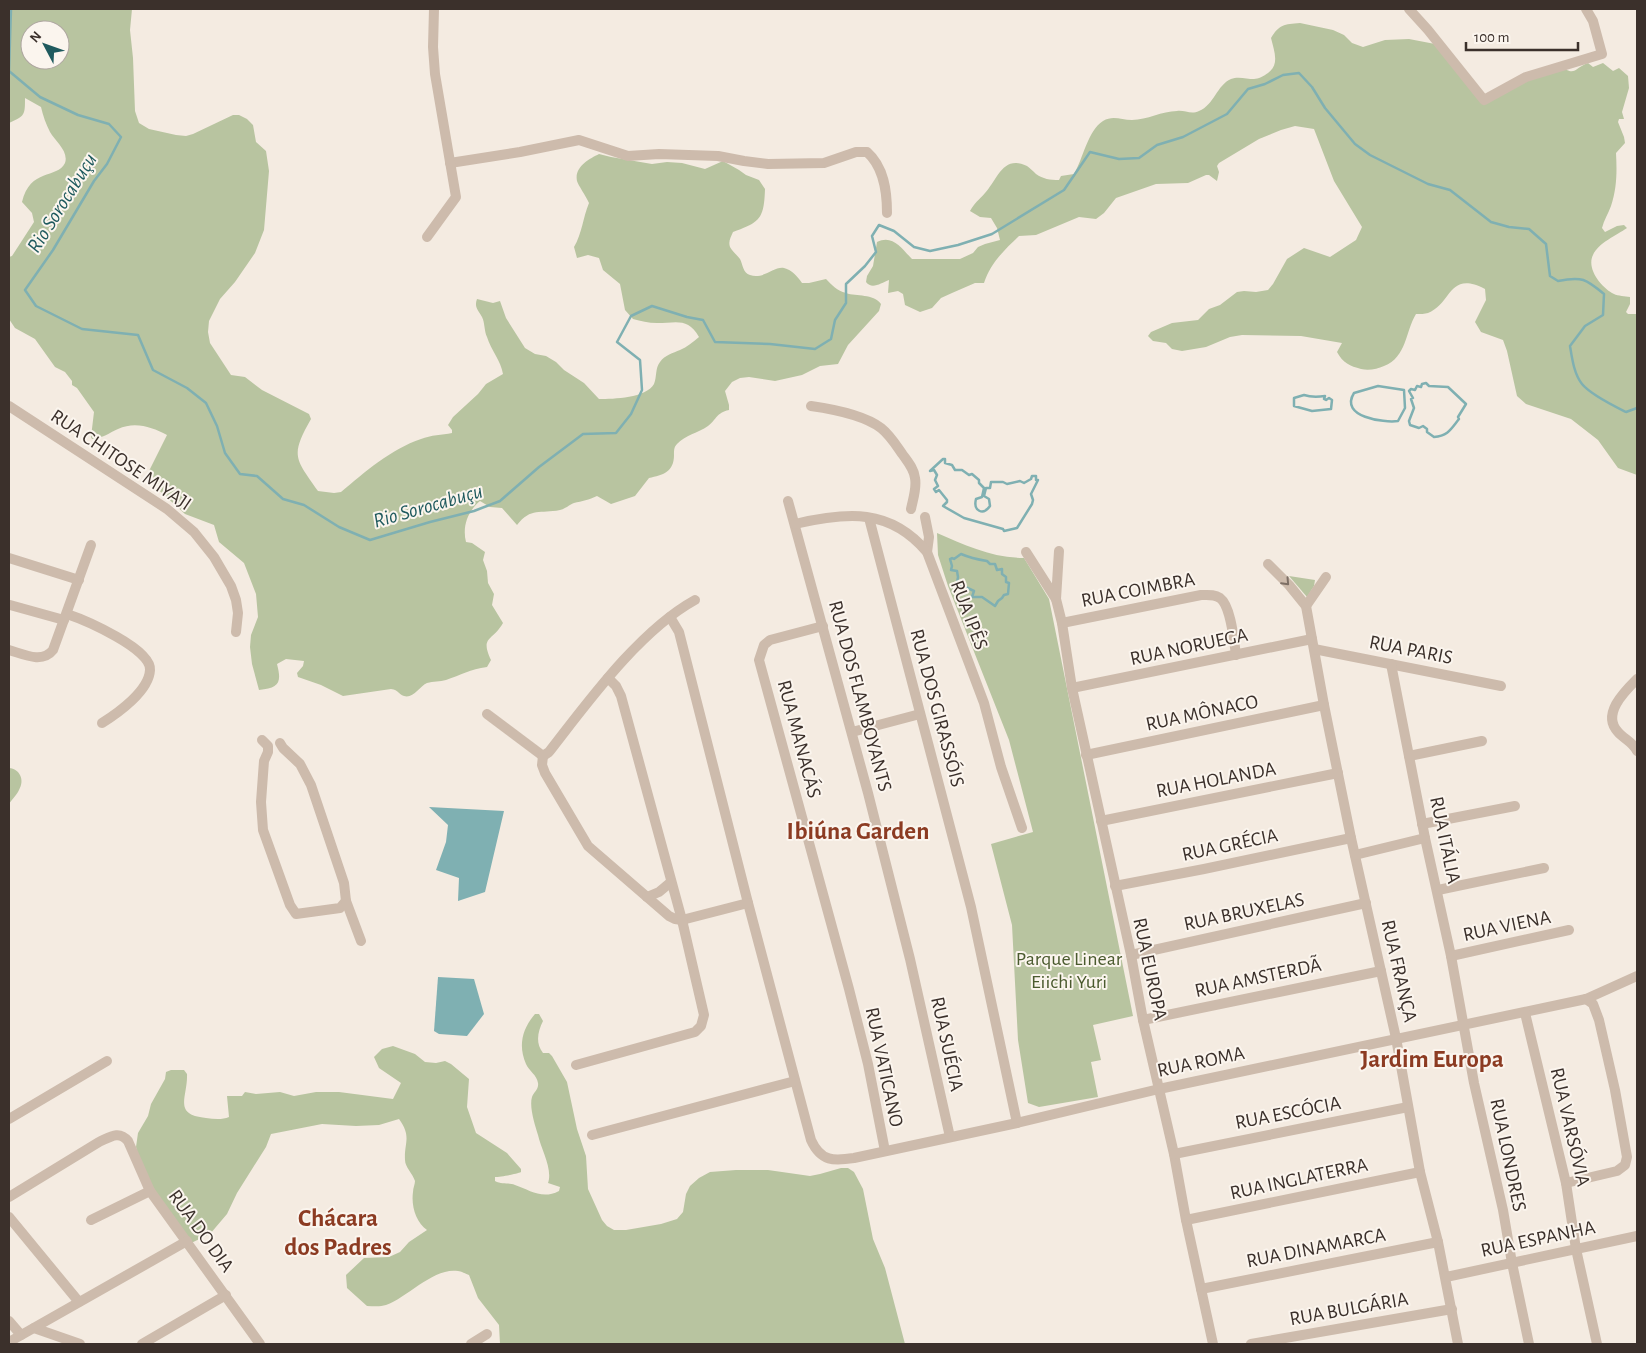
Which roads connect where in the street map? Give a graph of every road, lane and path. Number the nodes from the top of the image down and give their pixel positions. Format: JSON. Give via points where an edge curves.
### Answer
{"nodes":[{"id":1,"x":434,"y":9,"type":"edge"},
{"id":2,"x":1409,"y":9,"type":"edge"},
{"id":3,"x":1586,"y":9,"type":"edge"},
{"id":4,"x":450,"y":163,"type":"junction"},
{"id":5,"x":887,"y":213,"type":"dead end"},
{"id":6,"x":427,"y":237,"type":"dead end"},
{"id":7,"x":9,"y":406,"type":"edge"},
{"id":8,"x":812,"y":406,"type":"dead end"},
{"id":9,"x":788,"y":501,"type":"dead end"},
{"id":10,"x":911,"y":509,"type":"dead end"},
{"id":11,"x":926,"y":517,"type":"dead end"},
{"id":12,"x":869,"y":518,"type":"junction"},
{"id":13,"x":795,"y":524,"type":"junction"},
{"id":14,"x":91,"y":544,"type":"dead end"},
{"id":15,"x":1059,"y":551,"type":"dead end"},
{"id":16,"x":927,"y":552,"type":"junction"},
{"id":17,"x":1026,"y":552,"type":"dead end"},
{"id":18,"x":9,"y":558,"type":"edge"},
{"id":19,"x":1268,"y":564,"type":"dead end"},
{"id":20,"x":1326,"y":577,"type":"dead end"},
{"id":21,"x":78,"y":580,"type":"junction"},
{"id":22,"x":1056,"y":599,"type":"junction"},
{"id":23,"x":695,"y":600,"type":"dead end"},
{"id":24,"x":10,"y":605,"type":"dead end"},
{"id":25,"x":1306,"y":606,"type":"junction"},
{"id":26,"x":66,"y":617,"type":"junction"},
{"id":27,"x":670,"y":617,"type":"junction"},
{"id":28,"x":1062,"y":623,"type":"junction"},
{"id":29,"x":823,"y":626,"type":"junction"},
{"id":30,"x":236,"y":632,"type":"dead end"},
{"id":31,"x":1313,"y":644,"type":"junction"},
{"id":32,"x":9,"y":650,"type":"edge"},
{"id":33,"x":1236,"y":655,"type":"junction"},
{"id":34,"x":1391,"y":664,"type":"junction"},
{"id":35,"x":608,"y":678,"type":"junction"},
{"id":36,"x":1637,"y":679,"type":"edge"},
{"id":37,"x":1501,"y":686,"type":"dead end"},
{"id":38,"x":1072,"y":688,"type":"junction"},
{"id":39,"x":1324,"y":705,"type":"junction"},
{"id":40,"x":487,"y":714,"type":"dead end"},
{"id":41,"x":920,"y":714,"type":"junction"},
{"id":42,"x":102,"y":723,"type":"dead end"},
{"id":43,"x":852,"y":732,"type":"junction"},
{"id":44,"x":262,"y":740,"type":"dead end"},
{"id":45,"x":1482,"y":741,"type":"dead end"},
{"id":46,"x":280,"y":743,"type":"dead end"},
{"id":47,"x":1637,"y":751,"type":"edge"},
{"id":48,"x":1086,"y":755,"type":"junction"},
{"id":49,"x":543,"y":756,"type":"junction"},
{"id":50,"x":1409,"y":756,"type":"junction"},
{"id":51,"x":1338,"y":773,"type":"junction"},
{"id":52,"x":1515,"y":806,"type":"dead end"},
{"id":53,"x":1101,"y":821,"type":"junction"},
{"id":54,"x":1422,"y":824,"type":"junction"},
{"id":55,"x":1022,"y":828,"type":"dead end"},
{"id":56,"x":1352,"y":838,"type":"junction"},
{"id":57,"x":1425,"y":838,"type":"junction"},
{"id":58,"x":1355,"y":855,"type":"junction"},
{"id":59,"x":1544,"y":868,"type":"dead end"},
{"id":60,"x":671,"y":882,"type":"junction"},
{"id":61,"x":1115,"y":886,"type":"junction"},
{"id":62,"x":1438,"y":890,"type":"junction"},
{"id":63,"x":647,"y":897,"type":"junction"},
{"id":64,"x":346,"y":902,"type":"junction"},
{"id":65,"x":748,"y":903,"type":"junction"},
{"id":66,"x":1366,"y":903,"type":"junction"},
{"id":67,"x":682,"y":920,"type":"junction"},
{"id":68,"x":1569,"y":930,"type":"dead end"},
{"id":69,"x":361,"y":941,"type":"dead end"},
{"id":70,"x":1131,"y":955,"type":"junction"},
{"id":71,"x":1451,"y":956,"type":"junction"},
{"id":72,"x":910,"y":959,"type":"joint"},
{"id":73,"x":1380,"y":971,"type":"junction"},
{"id":74,"x":1637,"y":976,"type":"edge"},
{"id":75,"x":849,"y":989,"type":"joint"},
{"id":76,"x":1586,"y":999,"type":"junction"},
{"id":77,"x":1525,"y":1013,"type":"junction"},
{"id":78,"x":1143,"y":1020,"type":"junction"},
{"id":79,"x":1463,"y":1025,"type":"junction"},
{"id":80,"x":1396,"y":1038,"type":"junction"},
{"id":81,"x":107,"y":1061,"type":"dead end"},
{"id":82,"x":576,"y":1064,"type":"dead end"},
{"id":83,"x":795,"y":1081,"type":"junction"},
{"id":84,"x":1159,"y":1089,"type":"junction"},
{"id":85,"x":1408,"y":1107,"type":"junction"},
{"id":86,"x":9,"y":1119,"type":"edge"},
{"id":87,"x":1017,"y":1123,"type":"junction"},
{"id":88,"x":592,"y":1135,"type":"dead end"},
{"id":89,"x":950,"y":1136,"type":"junction"},
{"id":90,"x":884,"y":1151,"type":"junction"},
{"id":91,"x":1174,"y":1154,"type":"junction"},
{"id":92,"x":1420,"y":1172,"type":"junction"},
{"id":93,"x":1566,"y":1182,"type":"junction"},
{"id":94,"x":150,"y":1190,"type":"junction"},
{"id":95,"x":9,"y":1197,"type":"edge"},
{"id":96,"x":9,"y":1217,"type":"edge"},
{"id":97,"x":91,"y":1220,"type":"dead end"},
{"id":98,"x":1186,"y":1220,"type":"junction"},
{"id":99,"x":1637,"y":1236,"type":"edge"},
{"id":100,"x":187,"y":1241,"type":"junction"},
{"id":101,"x":1438,"y":1242,"type":"junction"},
{"id":102,"x":1576,"y":1249,"type":"junction"},
{"id":103,"x":1512,"y":1263,"type":"junction"},
{"id":104,"x":1446,"y":1277,"type":"junction"},
{"id":105,"x":1200,"y":1289,"type":"junction"},
{"id":106,"x":226,"y":1295,"type":"junction"},
{"id":107,"x":79,"y":1302,"type":"junction"},
{"id":108,"x":1452,"y":1309,"type":"junction"},
{"id":109,"x":9,"y":1321,"type":"edge"},
{"id":110,"x":34,"y":1328,"type":"junction"},
{"id":111,"x":487,"y":1334,"type":"dead end"},
{"id":112,"x":20,"y":1335,"type":"junction"},
{"id":113,"x":9,"y":1342,"type":"edge"},
{"id":114,"x":80,"y":1344,"type":"edge"},
{"id":115,"x":142,"y":1344,"type":"edge"},
{"id":116,"x":260,"y":1344,"type":"edge"},
{"id":117,"x":472,"y":1344,"type":"edge"},
{"id":118,"x":1213,"y":1344,"type":"edge"},
{"id":119,"x":1251,"y":1344,"type":"edge"},
{"id":120,"x":1458,"y":1344,"type":"edge"},
{"id":121,"x":1529,"y":1344,"type":"edge"},
{"id":122,"x":1597,"y":1344,"type":"edge"}],
"edges":[{"from":1,"to":4,"type":"street","via":[[435,74]]},
{"from":2,"to":3,"type":"street","via":[[1484,100],[1526,77],[1602,54],[1593,20]]},
{"from":4,"to":5,"type":"street","via":[[579,140],[628,156],[718,156],[768,164],[824,163],[856,152],[868,152],[876,159],[882,176]]},
{"from":4,"to":6,"type":"street","via":[[456,197]]},
{"from":7,"to":30,"type":"street","name":"RUA CHITOSE MIYAJI","via":[[167,509],[194,532],[214,557],[236,600]]},
{"from":8,"to":10,"type":"street","via":[[868,420],[886,433],[915,477]]},
{"from":9,"to":13,"type":"street","name":"RUA DOS FLAMBOYANTS"},
{"from":11,"to":16,"type":"street","via":[[930,537]]},
{"from":12,"to":13,"type":"street","name":"RUA IPÊS","via":[[841,516]]},
{"from":12,"to":16,"type":"street","name":"RUA IPÊS","via":[[905,530]]},
{"from":12,"to":41,"type":"street","name":"RUA DOS GIRASSÓIS"},
{"from":13,"to":29,"type":"street","name":"RUA DOS FLAMBOYANTS"},
{"from":14,"to":21,"type":"street"},
{"from":15,"to":22,"type":"street","name":"RUA EUROPA"},
{"from":16,"to":55,"type":"street","name":"RUA IPÊS","via":[[984,703]]},
{"from":17,"to":22,"type":"street","name":"RUA EUROPA"},
{"from":18,"to":21,"type":"street"},
{"from":19,"to":25,"type":"street","name":"RUA FRANÇA","one_way":true},
{"from":20,"to":25,"type":"street"},
{"from":21,"to":26,"type":"street"},
{"from":22,"to":28,"type":"street","name":"RUA EUROPA"},
{"from":23,"to":27,"type":"street"},
{"from":24,"to":26,"type":"street"},
{"from":25,"to":31,"type":"street","name":"RUA FRANÇA"},
{"from":26,"to":32,"type":"street","via":[[53,650],[47,656],[35,657]]},
{"from":26,"to":42,"type":"street","via":[[84,620],[134,648],[149,663],[151,669],[147,683],[122,710]]},
{"from":27,"to":35,"type":"street"},
{"from":27,"to":65,"type":"street","via":[[679,632]]},
{"from":28,"to":33,"type":"street","name":"RUA COIMBRA","via":[[1212,595],[1224,601],[1228,608]]},
{"from":28,"to":38,"type":"street","name":"RUA EUROPA"},
{"from":29,"to":43,"type":"street","name":"RUA DOS FLAMBOYANTS"},
{"from":29,"to":75,"type":"street","name":"RUA MANACÁS","via":[[770,640],[764,644],[759,660]]},
{"from":31,"to":33,"type":"street","name":"RUA NORUEGA"},
{"from":31,"to":34,"type":"street","name":"RUA PARIS"},
{"from":31,"to":39,"type":"street","name":"RUA FRANÇA"},
{"from":33,"to":38,"type":"street","name":"RUA NORUEGA"},
{"from":34,"to":37,"type":"street","name":"RUA PARIS"},
{"from":34,"to":50,"type":"street","name":"RUA ITÁLIA"},
{"from":35,"to":49,"type":"street"},
{"from":35,"to":60,"type":"street","via":[[621,696]]},
{"from":36,"to":47,"type":"street","via":[[1621,696],[1613,711],[1617,732]]},
{"from":38,"to":48,"type":"street","name":"RUA EUROPA"},
{"from":39,"to":48,"type":"street","name":"RUA MÔNACO"},
{"from":39,"to":51,"type":"street","name":"RUA FRANÇA"},
{"from":40,"to":49,"type":"street"},
{"from":41,"to":43,"type":"street"},
{"from":41,"to":87,"type":"street","name":"RUA DOS GIRASSÓIS","via":[[971,907]]},
{"from":43,"to":72,"type":"street","name":"RUA DOS FLAMBOYANTS"},
{"from":44,"to":64,"type":"street","via":[[268,746],[261,802],[264,830],[290,905],[296,914],[303,914],[340,908]]},
{"from":45,"to":50,"type":"street"},
{"from":46,"to":64,"type":"street","via":[[300,764],[311,785],[344,883]]},
{"from":48,"to":53,"type":"street","name":"RUA EUROPA"},
{"from":49,"to":63,"type":"street","via":[[545,774],[588,846]]},
{"from":50,"to":54,"type":"street","name":"RUA ITÁLIA"},
{"from":51,"to":53,"type":"street","name":"RUA HOLANDA"},
{"from":51,"to":56,"type":"street","name":"RUA FRANÇA"},
{"from":52,"to":54,"type":"street"},
{"from":53,"to":61,"type":"street","name":"RUA EUROPA"},
{"from":54,"to":57,"type":"street","name":"RUA ITÁLIA"},
{"from":56,"to":58,"type":"street","name":"RUA FRANÇA"},
{"from":56,"to":61,"type":"street","name":"RUA GRÉCIA"},
{"from":57,"to":58,"type":"street"},
{"from":57,"to":62,"type":"street","name":"RUA ITÁLIA"},
{"from":58,"to":66,"type":"street","name":"RUA FRANÇA"},
{"from":59,"to":62,"type":"street"},
{"from":60,"to":63,"type":"street"},
{"from":60,"to":67,"type":"street"},
{"from":61,"to":70,"type":"street","name":"RUA EUROPA"},
{"from":62,"to":71,"type":"street","name":"RUA ITÁLIA"},
{"from":63,"to":67,"type":"street","via":[[669,916]]},
{"from":64,"to":69,"type":"street"},
{"from":65,"to":67,"type":"street"},
{"from":65,"to":83,"type":"street"},
{"from":66,"to":70,"type":"street","name":"RUA BRUXELAS"},
{"from":66,"to":73,"type":"street","name":"RUA FRANÇA"},
{"from":67,"to":82,"type":"street","via":[[704,1012],[701,1026],[695,1032]]},
{"from":68,"to":71,"type":"street","name":"RUA VIENA"},
{"from":70,"to":78,"type":"street","name":"RUA EUROPA"},
{"from":71,"to":79,"type":"street","name":"RUA ITÁLIA"},
{"from":72,"to":89,"type":"street","name":"RUA SUÉCIA"},
{"from":73,"to":78,"type":"street","name":"RUA AMSTERDÃ"},
{"from":73,"to":80,"type":"street","name":"RUA FRANÇA"},
{"from":74,"to":76,"type":"street","name":"RUA ROMA"},
{"from":75,"to":90,"type":"street","name":"RUA VATICANO","via":[[868,1064]]},
{"from":76,"to":77,"type":"street","name":"RUA ROMA"},
{"from":76,"to":93,"type":"street","via":[[1599,1020],[1627,1157],[1625,1165],[1617,1171]]},
{"from":77,"to":79,"type":"street","name":"RUA ROMA"},
{"from":77,"to":93,"type":"street","name":"RUA VARSÓVIA"},
{"from":78,"to":84,"type":"street","name":"RUA EUROPA"},
{"from":79,"to":80,"type":"street","name":"RUA ROMA"},
{"from":79,"to":103,"type":"street","name":"RUA LONDRES"},
{"from":80,"to":84,"type":"street","name":"RUA ROMA"},
{"from":80,"to":85,"type":"street","name":"RUA FRANÇA"},
{"from":81,"to":86,"type":"street"},
{"from":83,"to":88,"type":"street"},
{"from":83,"to":90,"type":"street","name":"RUA ROMA","via":[[811,1140],[824,1157],[837,1161]]},
{"from":84,"to":87,"type":"street","name":"RUA ROMA"},
{"from":84,"to":91,"type":"street","name":"RUA EUROPA"},
{"from":85,"to":91,"type":"street","name":"RUA ESCÓCIA"},
{"from":85,"to":92,"type":"street","name":"RUA FRANÇA"},
{"from":87,"to":89,"type":"street","name":"RUA ROMA"},
{"from":89,"to":90,"type":"street","name":"RUA ROMA"},
{"from":91,"to":98,"type":"street","name":"RUA EUROPA"},
{"from":92,"to":98,"type":"street","name":"RUA INGLATERRA"},
{"from":92,"to":101,"type":"street","name":"RUA FRANÇA"},
{"from":93,"to":102,"type":"street","name":"RUA VARSÓVIA"},
{"from":94,"to":95,"type":"street","name":"RUA DO DIA","via":[[128,1141],[120,1134],[99,1142]]},
{"from":94,"to":97,"type":"street"},
{"from":94,"to":100,"type":"street","name":"RUA DO DIA"},
{"from":96,"to":107,"type":"street"},
{"from":98,"to":105,"type":"street","name":"RUA EUROPA"},
{"from":99,"to":102,"type":"street","name":"RUA ESPANHA"},
{"from":100,"to":106,"type":"street","name":"RUA DO DIA"},
{"from":100,"to":107,"type":"street"},
{"from":101,"to":104,"type":"street","name":"RUA FRANÇA"},
{"from":101,"to":105,"type":"street","name":"RUA DINAMARCA"},
{"from":102,"to":103,"type":"street","name":"RUA ESPANHA"},
{"from":102,"to":122,"type":"street","name":"RUA VARSÓVIA"},
{"from":103,"to":104,"type":"street","name":"RUA ESPANHA"},
{"from":103,"to":121,"type":"street","name":"RUA LONDRES"},
{"from":104,"to":108,"type":"street","name":"RUA FRANÇA"},
{"from":105,"to":118,"type":"street","name":"RUA EUROPA"},
{"from":106,"to":115,"type":"street"},
{"from":106,"to":116,"type":"street","name":"RUA DO DIA"},
{"from":107,"to":110,"type":"street"},
{"from":108,"to":119,"type":"street","name":"RUA BULGÁRIA"},
{"from":108,"to":120,"type":"street","name":"RUA FRANÇA"},
{"from":109,"to":112,"type":"street"},
{"from":110,"to":112,"type":"street"},
{"from":110,"to":114,"type":"street"},
{"from":111,"to":117,"type":"street"},
{"from":112,"to":113,"type":"street"}]}
